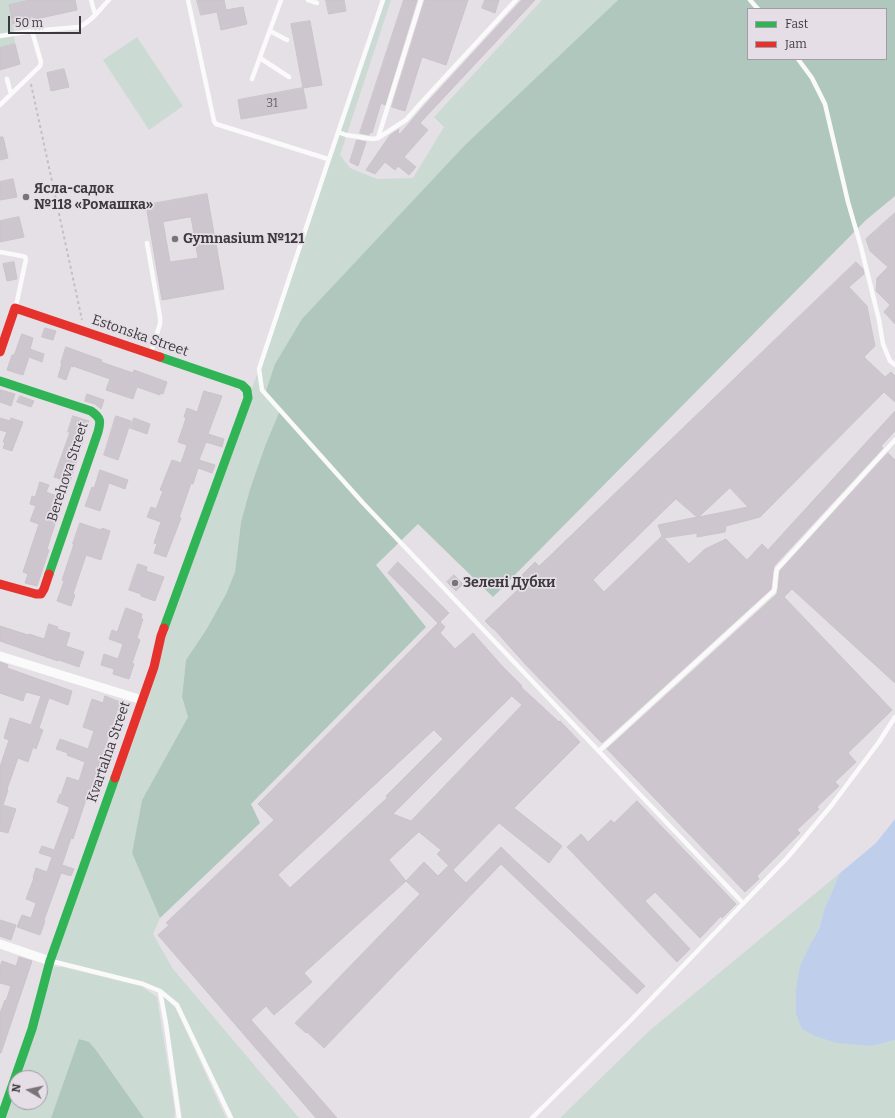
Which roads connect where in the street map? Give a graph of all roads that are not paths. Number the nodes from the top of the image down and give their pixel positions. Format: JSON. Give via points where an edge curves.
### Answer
{"nodes":[{"id":1,"x":91,"y":0,"type":"edge"},
{"id":2,"x":109,"y":0,"type":"edge"},
{"id":3,"x":188,"y":0,"type":"edge"},
{"id":4,"x":281,"y":0,"type":"edge"},
{"id":5,"x":308,"y":0,"type":"edge"},
{"id":6,"x":383,"y":0,"type":"edge"},
{"id":7,"x":421,"y":0,"type":"edge"},
{"id":8,"x":516,"y":0,"type":"edge"},
{"id":9,"x":750,"y":0,"type":"edge"},
{"id":10,"x":317,"y":3,"type":"dead end"},
{"id":11,"x":757,"y":8,"type":"edge"},
{"id":12,"x":95,"y":14,"type":"junction"},
{"id":13,"x":32,"y":30,"type":"junction"},
{"id":14,"x":270,"y":31,"type":"junction"},
{"id":15,"x":0,"y":36,"type":"edge"},
{"id":16,"x":287,"y":40,"type":"dead end"},
{"id":17,"x":260,"y":58,"type":"junction"},
{"id":18,"x":799,"y":60,"type":"edge"},
{"id":19,"x":289,"y":77,"type":"dead end"},
{"id":20,"x":8,"y":79,"type":"dead end"},
{"id":21,"x":252,"y":79,"type":"dead end"},
{"id":22,"x":11,"y":94,"type":"junction"},
{"id":23,"x":0,"y":105,"type":"edge"},
{"id":24,"x":338,"y":132,"type":"junction"},
{"id":25,"x":378,"y":138,"type":"junction"},
{"id":26,"x":328,"y":159,"type":"junction"},
{"id":27,"x":147,"y":243,"type":"dead end"},
{"id":28,"x":0,"y":252,"type":"edge"},
{"id":29,"x":15,"y":308,"type":"junction"},
{"id":30,"x":1,"y":348,"type":"edge"},
{"id":31,"x":150,"y":354,"type":"junction"},
{"id":32,"x":895,"y":365,"type":"edge"},
{"id":33,"x":0,"y":381,"type":"edge"},
{"id":34,"x":248,"y":398,"type":"joint"},
{"id":35,"x":895,"y":440,"type":"edge"},
{"id":36,"x":0,"y":584,"type":"edge"},
{"id":37,"x":0,"y":656,"type":"edge"},
{"id":38,"x":142,"y":700,"type":"junction"},
{"id":39,"x":895,"y":718,"type":"edge"},
{"id":40,"x":599,"y":751,"type":"junction"},
{"id":41,"x":743,"y":903,"type":"junction"},
{"id":42,"x":0,"y":944,"type":"edge"},
{"id":43,"x":50,"y":961,"type":"junction"},
{"id":44,"x":160,"y":991,"type":"junction"},
{"id":45,"x":1,"y":1118,"type":"edge"},
{"id":46,"x":179,"y":1118,"type":"edge"},
{"id":47,"x":230,"y":1118,"type":"edge"},
{"id":48,"x":532,"y":1118,"type":"edge"}],
"edges":[{"from":1,"to":12,"type":"lane"},
{"from":2,"to":12,"type":"lane"},
{"from":3,"to":26,"type":"lane","via":[[216,124]]},
{"from":4,"to":14,"type":"lane"},
{"from":5,"to":10,"type":"lane"},
{"from":6,"to":24,"type":"lane"},
{"from":7,"to":25,"type":"lane"},
{"from":8,"to":25,"type":"lane","via":[[406,120]]},
{"from":9,"to":11,"type":"lane"},
{"from":12,"to":13,"type":"lane","via":[[80,27]]},
{"from":13,"to":15,"type":"lane"},
{"from":13,"to":22,"type":"lane","via":[[40,66]]},
{"from":14,"to":16,"type":"lane"},
{"from":14,"to":17,"type":"lane"},
{"from":17,"to":19,"type":"lane"},
{"from":17,"to":21,"type":"lane"},
{"from":18,"to":32,"type":"lane","via":[[812,78],[825,104],[876,306],[883,344],[890,361]]},
{"from":20,"to":22,"type":"lane"},
{"from":22,"to":23,"type":"lane"},
{"from":24,"to":25,"type":"lane"},
{"from":24,"to":26,"type":"lane"},
{"from":26,"to":40,"type":"lane","via":[[259,369],[262,390],[363,503]]},
{"from":27,"to":31,"type":"lane","via":[[160,317]]},
{"from":28,"to":29,"type":"lane","via":[[22,256],[26,260]]},
{"from":29,"to":30,"type":"street"},
{"from":29,"to":31,"type":"street","name":"Estonska Street"},
{"from":31,"to":34,"type":"street","name":"Estonska Street","via":[[242,385],[247,390]]},
{"from":33,"to":36,"type":"street","name":"Berehova Street","via":[[91,411],[98,416],[100,422],[41,594]]},
{"from":34,"to":38,"type":"street","name":"Kvartalna Street","via":[[161,636],[154,667]]},
{"from":35,"to":40,"type":"lane","via":[[777,569],[774,591]]},
{"from":37,"to":38,"type":"street"},
{"from":38,"to":43,"type":"street","name":"Kvartalna Street"},
{"from":39,"to":41,"type":"lane","via":[[831,806],[787,858]]},
{"from":40,"to":41,"type":"lane"},
{"from":41,"to":48,"type":"lane"},
{"from":42,"to":43,"type":"street"},
{"from":43,"to":44,"type":"lane","via":[[143,984]]},
{"from":43,"to":45,"type":"street","name":"Kvartalna Street","via":[[32,1029]]},
{"from":44,"to":46,"type":"lane"},
{"from":44,"to":47,"type":"lane","via":[[177,1005]]}]}
